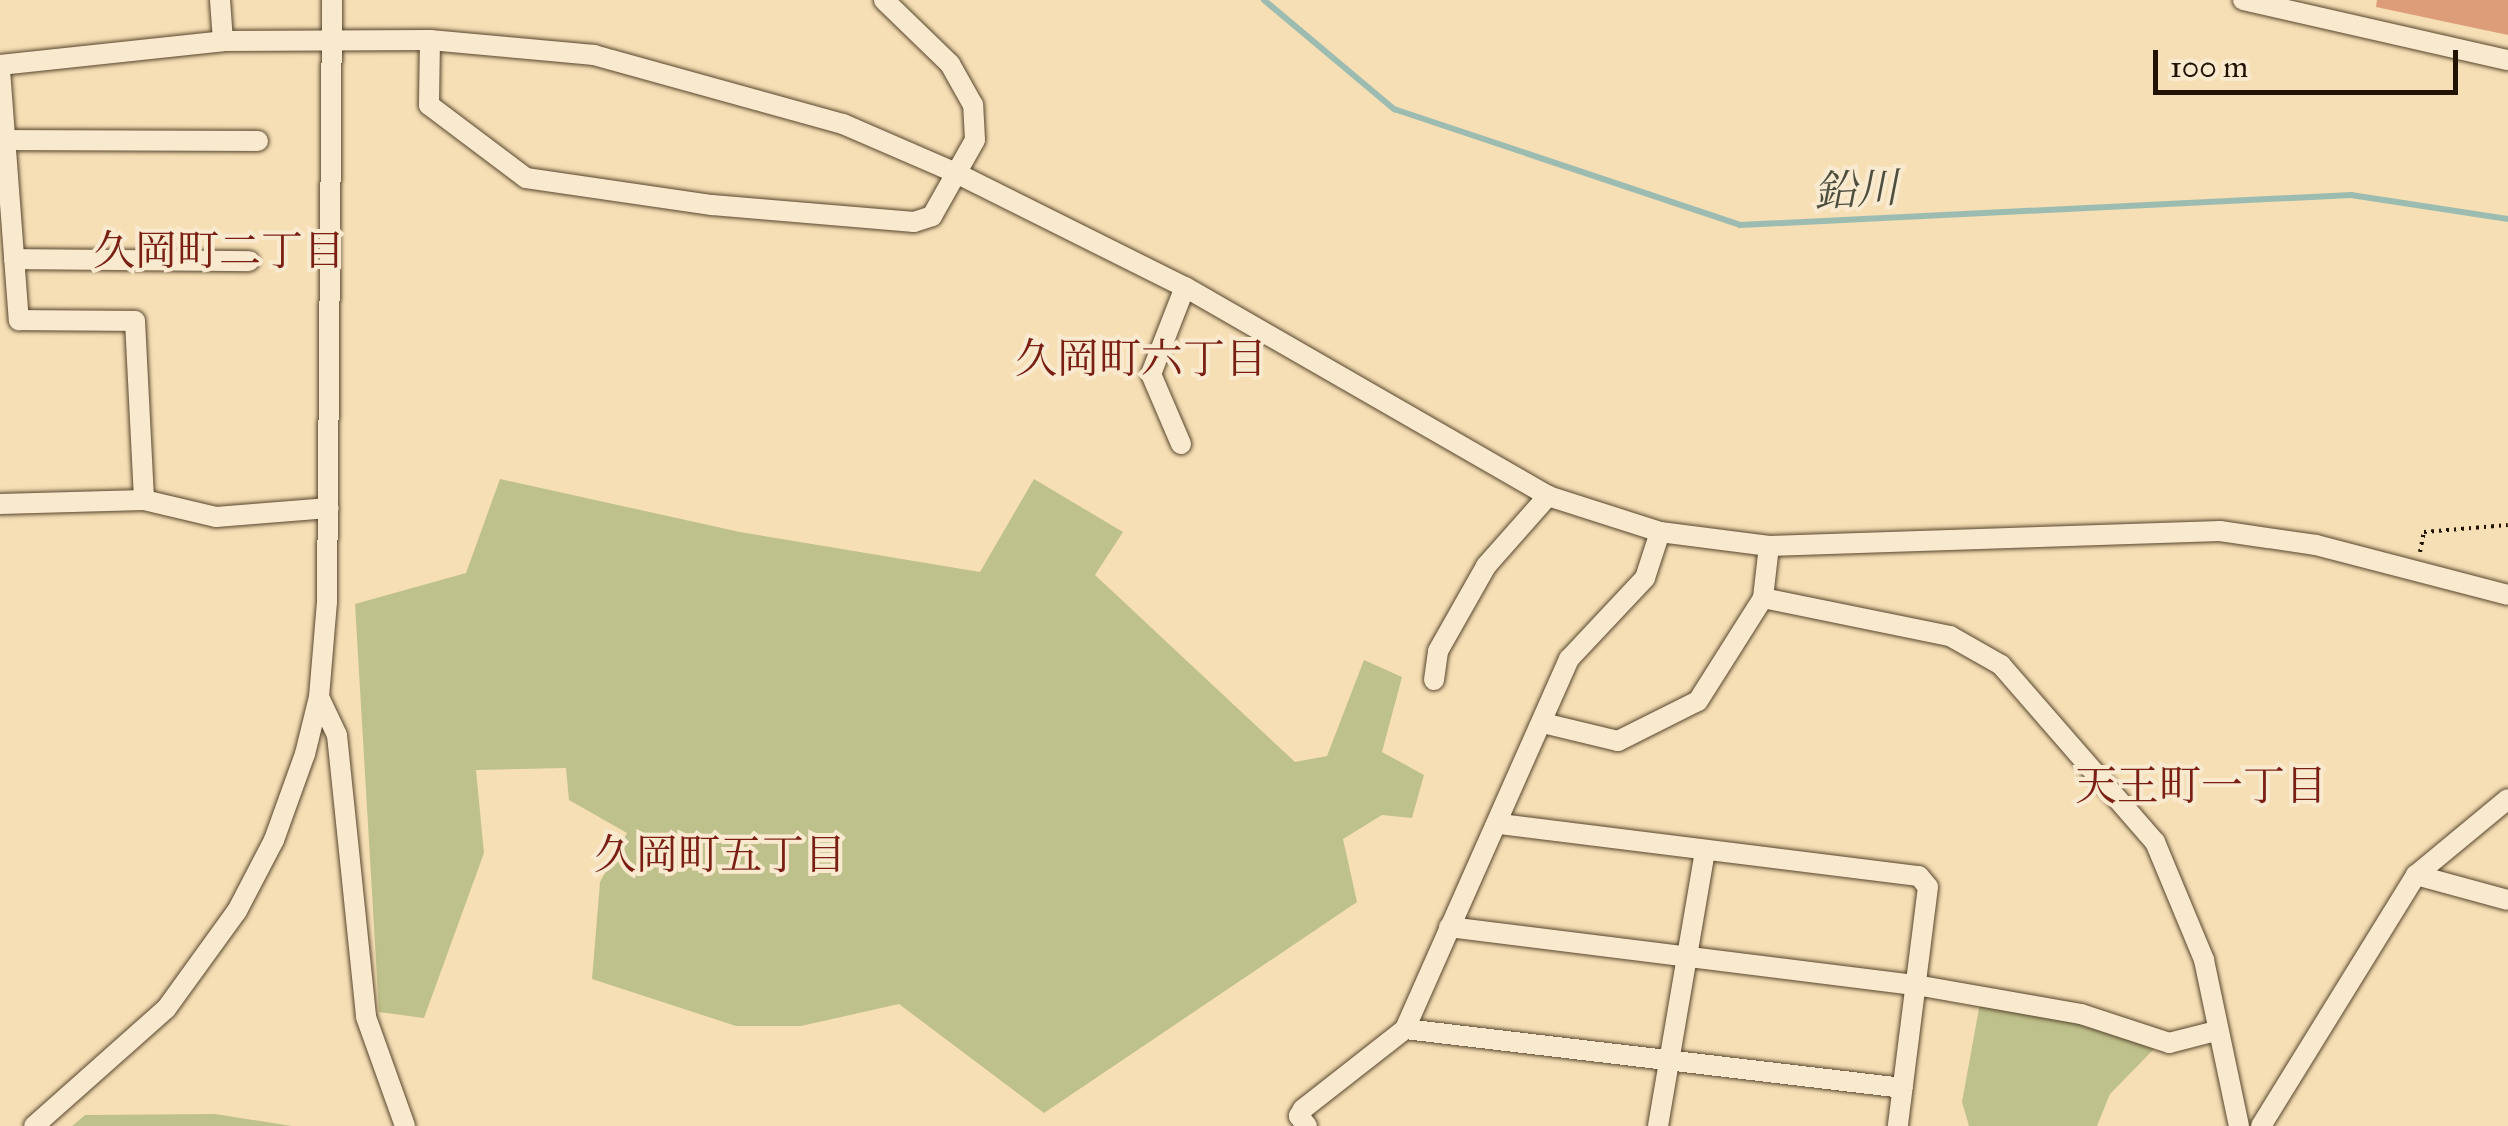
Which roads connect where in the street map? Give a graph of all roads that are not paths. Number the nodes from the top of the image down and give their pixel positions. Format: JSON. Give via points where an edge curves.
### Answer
{"nodes":[{"id":1,"x":220,"y":0,"type":"edge"},
{"id":2,"x":332,"y":0,"type":"edge"},
{"id":3,"x":884,"y":0,"type":"edge"},
{"id":4,"x":2244,"y":0,"type":"edge"},
{"id":5,"x":430,"y":40,"type":"junction"},
{"id":6,"x":223,"y":41,"type":"junction"},
{"id":7,"x":333,"y":41,"type":"junction"},
{"id":8,"x":2508,"y":60,"type":"edge"},
{"id":9,"x":0,"y":68,"type":"edge"},
{"id":10,"x":6,"y":140,"type":"junction"},
{"id":11,"x":258,"y":141,"type":"dead end"},
{"id":12,"x":956,"y":173,"type":"junction"},
{"id":13,"x":14,"y":258,"type":"junction"},
{"id":14,"x":249,"y":261,"type":"dead end"},
{"id":15,"x":1185,"y":288,"type":"junction"},
{"id":16,"x":1181,"y":444,"type":"dead end"},
{"id":17,"x":1548,"y":496,"type":"junction"},
{"id":18,"x":144,"y":500,"type":"junction"},
{"id":19,"x":0,"y":504,"type":"edge"},
{"id":20,"x":329,"y":508,"type":"junction"},
{"id":21,"x":1660,"y":532,"type":"junction"},
{"id":22,"x":1769,"y":546,"type":"junction"},
{"id":23,"x":2508,"y":595,"type":"edge"},
{"id":24,"x":1763,"y":598,"type":"junction"},
{"id":25,"x":1434,"y":680,"type":"dead end"},
{"id":26,"x":319,"y":697,"type":"junction"},
{"id":27,"x":1543,"y":723,"type":"junction"},
{"id":28,"x":2508,"y":799,"type":"edge"},
{"id":29,"x":1500,"y":824,"type":"junction"},
{"id":30,"x":1705,"y":850,"type":"junction"},
{"id":31,"x":2416,"y":875,"type":"junction"},
{"id":32,"x":2508,"y":900,"type":"edge"},
{"id":33,"x":1448,"y":926,"type":"junction"},
{"id":34,"x":1686,"y":955,"type":"junction"},
{"id":35,"x":1916,"y":986,"type":"junction"},
{"id":36,"x":1405,"y":1029,"type":"junction"},
{"id":37,"x":2216,"y":1032,"type":"junction"},
{"id":38,"x":1671,"y":1061,"type":"junction"},
{"id":39,"x":1903,"y":1088,"type":"junction"},
{"id":40,"x":34,"y":1126,"type":"edge"},
{"id":41,"x":405,"y":1126,"type":"edge"},
{"id":42,"x":1306,"y":1126,"type":"edge"},
{"id":43,"x":1658,"y":1126,"type":"edge"},
{"id":44,"x":1898,"y":1126,"type":"edge"},
{"id":45,"x":2239,"y":1126,"type":"edge"},
{"id":46,"x":2261,"y":1126,"type":"edge"}],
"edges":[{"from":1,"to":6,"type":"street"},
{"from":2,"to":7,"type":"street"},
{"from":3,"to":12,"type":"street","via":[[950,64],[973,105],[975,140]]},
{"from":4,"to":8,"type":"street"},
{"from":5,"to":7,"type":"street"},
{"from":5,"to":12,"type":"street","via":[[594,55],[842,124]]},
{"from":5,"to":12,"type":"street","via":[[429,104],[526,178],[712,205],[914,222],[932,216]]},
{"from":6,"to":7,"type":"street"},
{"from":6,"to":9,"type":"street"},
{"from":7,"to":20,"type":"street"},
{"from":9,"to":10,"type":"street"},
{"from":10,"to":11,"type":"street"},
{"from":10,"to":13,"type":"street"},
{"from":12,"to":15,"type":"street"},
{"from":13,"to":14,"type":"street"},
{"from":13,"to":18,"type":"street","via":[[19,320],[135,321]]},
{"from":15,"to":16,"type":"street","via":[[1151,374]]},
{"from":15,"to":17,"type":"street"},
{"from":17,"to":21,"type":"street"},
{"from":17,"to":25,"type":"street","via":[[1486,566],[1438,651]]},
{"from":18,"to":19,"type":"street"},
{"from":18,"to":20,"type":"street","via":[[216,517]]},
{"from":20,"to":26,"type":"street"},
{"from":21,"to":22,"type":"street"},
{"from":21,"to":27,"type":"street","via":[[1645,578],[1569,658]]},
{"from":22,"to":23,"type":"street","via":[[2220,531]]},
{"from":22,"to":24,"type":"street"},
{"from":24,"to":27,"type":"street","via":[[1698,701],[1618,741]]},
{"from":24,"to":37,"type":"street","via":[[1950,636],[2001,665],[2155,842],[2192,920]]},
{"from":26,"to":40,"type":"street","via":[[274,840],[237,911],[166,1009]]},
{"from":26,"to":41,"type":"street","via":[[337,735],[366,1016]]},
{"from":27,"to":29,"type":"street"},
{"from":28,"to":31,"type":"street"},
{"from":29,"to":30,"type":"street"},
{"from":29,"to":33,"type":"street"},
{"from":30,"to":34,"type":"street"},
{"from":30,"to":35,"type":"street","via":[[1919,876],[1928,887]]},
{"from":31,"to":32,"type":"street"},
{"from":31,"to":46,"type":"street"},
{"from":33,"to":34,"type":"street"},
{"from":33,"to":36,"type":"street"},
{"from":34,"to":35,"type":"street"},
{"from":34,"to":38,"type":"street"},
{"from":35,"to":37,"type":"street","via":[[2080,1014],[2169,1043]]},
{"from":35,"to":39,"type":"street"},
{"from":36,"to":38,"type":"street"},
{"from":36,"to":42,"type":"street","via":[[1303,1108],[1299,1116]]},
{"from":37,"to":45,"type":"street"},
{"from":38,"to":39,"type":"street"},
{"from":38,"to":43,"type":"street"},
{"from":39,"to":44,"type":"street"}]}
